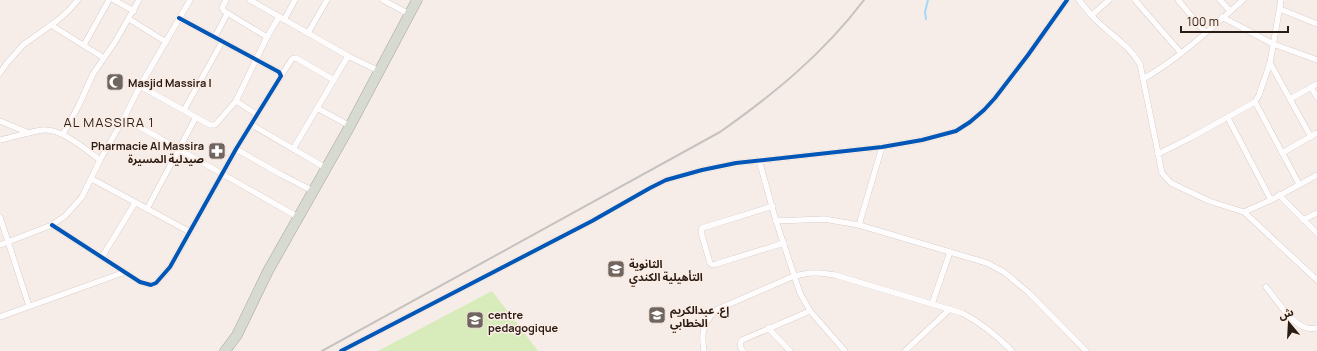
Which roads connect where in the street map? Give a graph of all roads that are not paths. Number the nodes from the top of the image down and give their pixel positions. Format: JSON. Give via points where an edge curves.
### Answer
{"nodes":[{"id":1,"x":78,"y":0,"type":"edge"},
{"id":2,"x":109,"y":0,"type":"edge"},
{"id":3,"x":114,"y":0,"type":"edge"},
{"id":4,"x":139,"y":0,"type":"edge"},
{"id":5,"x":190,"y":0,"type":"edge"},
{"id":6,"x":226,"y":0,"type":"edge"},
{"id":7,"x":250,"y":0,"type":"edge"},
{"id":8,"x":295,"y":0,"type":"edge"},
{"id":9,"x":327,"y":0,"type":"edge"},
{"id":10,"x":383,"y":0,"type":"edge"},
{"id":11,"x":417,"y":0,"type":"edge"},
{"id":12,"x":1067,"y":0,"type":"edge"},
{"id":13,"x":1079,"y":0,"type":"edge"},
{"id":14,"x":1109,"y":0,"type":"edge"},
{"id":15,"x":1135,"y":0,"type":"edge"},
{"id":16,"x":1178,"y":0,"type":"edge"},
{"id":17,"x":1220,"y":0,"type":"edge"},
{"id":18,"x":1242,"y":0,"type":"edge"},
{"id":19,"x":1281,"y":0,"type":"edge"},
{"id":20,"x":1280,"y":9,"type":"junction"},
{"id":21,"x":134,"y":11,"type":"junction"},
{"id":22,"x":1230,"y":11,"type":"junction"},
{"id":23,"x":227,"y":14,"type":"junction"},
{"id":24,"x":409,"y":14,"type":"junction"},
{"id":25,"x":1092,"y":16,"type":"junction"},
{"id":26,"x":1222,"y":17,"type":"junction"},
{"id":27,"x":180,"y":18,"type":"junction"},
{"id":28,"x":129,"y":19,"type":"junction"},
{"id":29,"x":281,"y":19,"type":"junction"},
{"id":30,"x":1317,"y":24,"type":"edge"},
{"id":31,"x":51,"y":25,"type":"junction"},
{"id":32,"x":1205,"y":32,"type":"junction"},
{"id":33,"x":308,"y":33,"type":"junction"},
{"id":34,"x":215,"y":37,"type":"junction"},
{"id":35,"x":267,"y":37,"type":"junction"},
{"id":36,"x":166,"y":42,"type":"junction"},
{"id":37,"x":222,"y":42,"type":"junction"},
{"id":38,"x":1273,"y":44,"type":"junction"},
{"id":39,"x":84,"y":45,"type":"junction"},
{"id":40,"x":1181,"y":53,"type":"junction"},
{"id":41,"x":348,"y":56,"type":"junction"},
{"id":42,"x":104,"y":58,"type":"junction"},
{"id":43,"x":256,"y":60,"type":"junction"},
{"id":44,"x":1317,"y":60,"type":"edge"},
{"id":45,"x":1270,"y":63,"type":"junction"},
{"id":46,"x":380,"y":71,"type":"junction"},
{"id":47,"x":0,"y":73,"type":"edge"},
{"id":48,"x":281,"y":76,"type":"junction"},
{"id":49,"x":1143,"y":79,"type":"junction"},
{"id":50,"x":334,"y":80,"type":"junction"},
{"id":51,"x":140,"y":86,"type":"junction"},
{"id":52,"x":1314,"y":86,"type":"edge"},
{"id":53,"x":1317,"y":97,"type":"edge"},
{"id":54,"x":1290,"y":99,"type":"junction"},
{"id":55,"x":236,"y":101,"type":"junction"},
{"id":56,"x":1255,"y":102,"type":"junction"},
{"id":57,"x":317,"y":108,"type":"junction"},
{"id":58,"x":184,"y":110,"type":"junction"},
{"id":59,"x":258,"y":115,"type":"junction"},
{"id":60,"x":196,"y":117,"type":"junction"},
{"id":61,"x":124,"y":118,"type":"junction"},
{"id":62,"x":1228,"y":118,"type":"junction"},
{"id":63,"x":0,"y":121,"type":"edge"},
{"id":64,"x":252,"y":125,"type":"junction"},
{"id":65,"x":350,"y":126,"type":"junction"},
{"id":66,"x":30,"y":133,"type":"junction"},
{"id":67,"x":1317,"y":133,"type":"edge"},
{"id":68,"x":63,"y":134,"type":"junction"},
{"id":69,"x":1311,"y":137,"type":"junction"},
{"id":70,"x":0,"y":140,"type":"edge"},
{"id":71,"x":882,"y":146,"type":"junction"},
{"id":72,"x":179,"y":149,"type":"junction"},
{"id":73,"x":236,"y":149,"type":"junction"},
{"id":74,"x":294,"y":149,"type":"junction"},
{"id":75,"x":1282,"y":153,"type":"junction"},
{"id":76,"x":1158,"y":154,"type":"junction"},
{"id":77,"x":100,"y":160,"type":"junction"},
{"id":78,"x":760,"y":160,"type":"junction"},
{"id":79,"x":326,"y":168,"type":"junction"},
{"id":80,"x":222,"y":173,"type":"junction"},
{"id":81,"x":1317,"y":175,"type":"edge"},
{"id":82,"x":92,"y":179,"type":"junction"},
{"id":83,"x":1299,"y":184,"type":"junction"},
{"id":84,"x":313,"y":191,"type":"junction"},
{"id":85,"x":1279,"y":195,"type":"junction"},
{"id":86,"x":1271,"y":200,"type":"junction"},
{"id":87,"x":135,"y":203,"type":"junction"},
{"id":88,"x":773,"y":206,"type":"junction"},
{"id":89,"x":147,"y":209,"type":"junction"},
{"id":90,"x":1244,"y":212,"type":"junction"},
{"id":91,"x":1317,"y":213,"type":"edge"},
{"id":92,"x":0,"y":216,"type":"edge"},
{"id":93,"x":298,"y":217,"type":"junction"},
{"id":94,"x":1303,"y":220,"type":"junction"},
{"id":95,"x":776,"y":221,"type":"junction"},
{"id":96,"x":52,"y":225,"type":"junction"},
{"id":97,"x":859,"y":225,"type":"junction"},
{"id":98,"x":190,"y":232,"type":"junction"},
{"id":99,"x":1317,"y":233,"type":"edge"},
{"id":100,"x":9,"y":242,"type":"junction"},
{"id":101,"x":784,"y":243,"type":"junction"},
{"id":102,"x":0,"y":245,"type":"edge"},
{"id":103,"x":950,"y":252,"type":"junction"},
{"id":104,"x":102,"y":257,"type":"junction"},
{"id":105,"x":125,"y":272,"type":"junction"},
{"id":106,"x":794,"y":276,"type":"junction"},
{"id":107,"x":1317,"y":280,"type":"edge"},
{"id":108,"x":1266,"y":286,"type":"dead end"},
{"id":109,"x":932,"y":304,"type":"junction"},
{"id":110,"x":29,"y":306,"type":"junction"},
{"id":111,"x":950,"y":309,"type":"junction"},
{"id":112,"x":810,"y":312,"type":"junction"},
{"id":113,"x":0,"y":317,"type":"edge"},
{"id":114,"x":768,"y":328,"type":"junction"},
{"id":115,"x":1317,"y":328,"type":"edge"},
{"id":116,"x":238,"y":335,"type":"junction"},
{"id":117,"x":1010,"y":350,"type":"edge"},
{"id":118,"x":225,"y":351,"type":"edge"},
{"id":119,"x":234,"y":351,"type":"edge"},
{"id":120,"x":341,"y":351,"type":"edge"},
{"id":121,"x":704,"y":351,"type":"edge"},
{"id":122,"x":743,"y":351,"type":"edge"},
{"id":123,"x":790,"y":351,"type":"edge"},
{"id":124,"x":845,"y":351,"type":"edge"},
{"id":125,"x":906,"y":351,"type":"edge"},
{"id":126,"x":1084,"y":351,"type":"edge"}],
"edges":[{"from":1,"to":31,"type":"street"},
{"from":2,"to":39,"type":"street"},
{"from":3,"to":21,"type":"street"},
{"from":4,"to":21,"type":"street"},
{"from":5,"to":27,"type":"street"},
{"from":6,"to":23,"type":"street","via":[[222,8]]},
{"from":7,"to":29,"type":"street"},
{"from":8,"to":29,"type":"street"},
{"from":9,"to":33,"type":"street"},
{"from":10,"to":24,"type":"street"},
{"from":11,"to":24,"type":"highway"},
{"from":12,"to":71,"type":"street","via":[[995,98],[970,122],[956,131],[939,136]]},
{"from":13,"to":25,"type":"street"},
{"from":14,"to":25,"type":"street"},
{"from":15,"to":40,"type":"street"},
{"from":16,"to":32,"type":"street"},
{"from":17,"to":22,"type":"street"},
{"from":18,"to":22,"type":"street"},
{"from":19,"to":20,"type":"street"},
{"from":20,"to":30,"type":"street"},
{"from":20,"to":38,"type":"street"},
{"from":21,"to":28,"type":"street"},
{"from":22,"to":26,"type":"street"},
{"from":23,"to":34,"type":"street"},
{"from":23,"to":35,"type":"street"},
{"from":24,"to":46,"type":"highway"},
{"from":25,"to":49,"type":"street","via":[[1134,54],[1140,64]]},
{"from":26,"to":32,"type":"street"},
{"from":26,"to":38,"type":"street"},
{"from":27,"to":34,"type":"street"},
{"from":27,"to":36,"type":"street"},
{"from":28,"to":36,"type":"street"},
{"from":28,"to":42,"type":"street"},
{"from":29,"to":33,"type":"street"},
{"from":29,"to":35,"type":"street"},
{"from":31,"to":39,"type":"street"},
{"from":31,"to":47,"type":"street","via":[[23,45]]},
{"from":32,"to":40,"type":"street"},
{"from":33,"to":41,"type":"street"},
{"from":34,"to":37,"type":"street"},
{"from":35,"to":43,"type":"street"},
{"from":36,"to":51,"type":"street"},
{"from":37,"to":43,"type":"street"},
{"from":37,"to":58,"type":"street"},
{"from":38,"to":44,"type":"street"},
{"from":38,"to":45,"type":"street"},
{"from":39,"to":42,"type":"street"},
{"from":40,"to":49,"type":"street"},
{"from":41,"to":46,"type":"street"},
{"from":41,"to":50,"type":"street"},
{"from":42,"to":68,"type":"street","via":[[93,74]]},
{"from":43,"to":48,"type":"street"},
{"from":43,"to":55,"type":"street"},
{"from":45,"to":54,"type":"street"},
{"from":45,"to":56,"type":"street","via":[[1260,96]]},
{"from":46,"to":65,"type":"highway"},
{"from":48,"to":50,"type":"street","via":[[292,59],[296,58]]},
{"from":48,"to":59,"type":"street"},
{"from":49,"to":76,"type":"street"},
{"from":50,"to":57,"type":"street"},
{"from":51,"to":58,"type":"street"},
{"from":51,"to":61,"type":"street"},
{"from":52,"to":53,"type":"street"},
{"from":52,"to":54,"type":"street"},
{"from":54,"to":69,"type":"street"},
{"from":55,"to":59,"type":"street"},
{"from":55,"to":60,"type":"street","via":[[215,125]]},
{"from":56,"to":62,"type":"street"},
{"from":56,"to":75,"type":"street"},
{"from":57,"to":65,"type":"street"},
{"from":57,"to":74,"type":"street"},
{"from":58,"to":60,"type":"street"},
{"from":59,"to":64,"type":"street"},
{"from":60,"to":72,"type":"street"},
{"from":61,"to":72,"type":"street"},
{"from":61,"to":77,"type":"street"},
{"from":62,"to":76,"type":"street"},
{"from":62,"to":86,"type":"street"},
{"from":63,"to":66,"type":"street"},
{"from":64,"to":73,"type":"street"},
{"from":64,"to":74,"type":"street"},
{"from":65,"to":79,"type":"highway"},
{"from":66,"to":68,"type":"street","via":[[51,130]]},
{"from":66,"to":70,"type":"street"},
{"from":67,"to":69,"type":"street"},
{"from":68,"to":77,"type":"street"},
{"from":69,"to":75,"type":"street"},
{"from":71,"to":78,"type":"street"},
{"from":71,"to":97,"type":"street"},
{"from":72,"to":80,"type":"street"},
{"from":72,"to":89,"type":"street"},
{"from":73,"to":80,"type":"street"},
{"from":73,"to":84,"type":"street"},
{"from":74,"to":79,"type":"street"},
{"from":75,"to":83,"type":"street"},
{"from":76,"to":90,"type":"street","via":[[1162,173],[1171,184]]},
{"from":77,"to":82,"type":"street"},
{"from":78,"to":88,"type":"street"},
{"from":78,"to":120,"type":"street","via":[[702,170],[666,180]]},
{"from":79,"to":84,"type":"highway"},
{"from":80,"to":93,"type":"street"},
{"from":80,"to":98,"type":"street"},
{"from":81,"to":83,"type":"street"},
{"from":82,"to":87,"type":"street"},
{"from":82,"to":96,"type":"street","via":[[74,206]]},
{"from":83,"to":85,"type":"street"},
{"from":84,"to":93,"type":"highway"},
{"from":85,"to":86,"type":"street"},
{"from":85,"to":94,"type":"street"},
{"from":86,"to":90,"type":"street"},
{"from":87,"to":89,"type":"street"},
{"from":87,"to":104,"type":"street"},
{"from":88,"to":95,"type":"street"},
{"from":88,"to":101,"type":"street","via":[[702,228],[701,232],[710,262],[716,264]]},
{"from":89,"to":98,"type":"street"},
{"from":90,"to":107,"type":"street"},
{"from":91,"to":94,"type":"street"},
{"from":92,"to":100,"type":"street"},
{"from":93,"to":116,"type":"highway","via":[[268,271]]},
{"from":94,"to":99,"type":"street"},
{"from":95,"to":97,"type":"street","via":[[824,219]]},
{"from":95,"to":101,"type":"street"},
{"from":96,"to":100,"type":"street"},
{"from":96,"to":104,"type":"street"},
{"from":97,"to":103,"type":"street"},
{"from":98,"to":105,"type":"street","via":[[170,267],[156,283],[145,284]]},
{"from":100,"to":102,"type":"street"},
{"from":100,"to":110,"type":"street"},
{"from":101,"to":106,"type":"street"},
{"from":103,"to":109,"type":"street"},
{"from":103,"to":126,"type":"street","via":[[987,263],[1004,272],[1028,292]]},
{"from":104,"to":105,"type":"street"},
{"from":105,"to":110,"type":"street"},
{"from":106,"to":109,"type":"street","via":[[820,273],[835,275]]},
{"from":106,"to":112,"type":"street"},
{"from":106,"to":121,"type":"street","via":[[716,310],[703,328]]},
{"from":108,"to":115,"type":"street","via":[[1297,323],[1308,328]]},
{"from":109,"to":111,"type":"street"},
{"from":110,"to":113,"type":"street"},
{"from":111,"to":117,"type":"street","via":[[977,320]]},
{"from":111,"to":125,"type":"street"},
{"from":112,"to":114,"type":"street"},
{"from":112,"to":124,"type":"street"},
{"from":114,"to":122,"type":"street","via":[[742,340],[740,346]]},
{"from":114,"to":123,"type":"street"},
{"from":116,"to":118,"type":"highway"},
{"from":116,"to":119,"type":"highway"}]}
